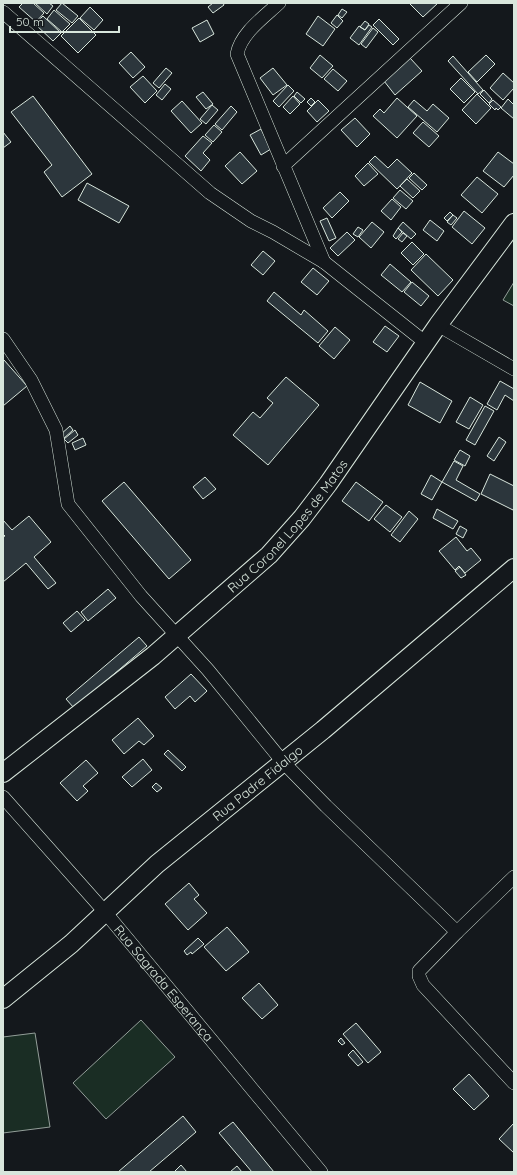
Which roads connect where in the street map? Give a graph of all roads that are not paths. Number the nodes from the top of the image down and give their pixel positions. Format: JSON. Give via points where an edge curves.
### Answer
{"nodes":[{"id":1,"x":279,"y":3,"type":"edge"},
{"id":2,"x":461,"y":3,"type":"edge"},
{"id":3,"x":3,"y":12,"type":"edge"},
{"id":4,"x":283,"y":166,"type":"junction"},
{"id":5,"x":514,"y":223,"type":"edge"},
{"id":6,"x":324,"y":262,"type":"junction"},
{"id":7,"x":438,"y":325,"type":"junction"},
{"id":8,"x":4,"y":341,"type":"edge"},
{"id":9,"x":426,"y":343,"type":"junction"},
{"id":10,"x":514,"y":369,"type":"edge"},
{"id":11,"x":514,"y":568,"type":"edge"},
{"id":12,"x":176,"y":635,"type":"junction"},
{"id":13,"x":283,"y":762,"type":"junction"},
{"id":14,"x":3,"y":773,"type":"edge"},
{"id":15,"x":3,"y":797,"type":"edge"},
{"id":16,"x":514,"y":877,"type":"edge"},
{"id":17,"x":105,"y":912,"type":"junction"},
{"id":18,"x":457,"y":932,"type":"junction"},
{"id":19,"x":3,"y":999,"type":"edge"},
{"id":20,"x":514,"y":1083,"type":"edge"},
{"id":21,"x":321,"y":1172,"type":"edge"}],
"edges":[{"from":1,"to":4,"type":"street","via":[[244,38],[238,46],[237,54]]},
{"from":2,"to":4,"type":"street"},
{"from":3,"to":6,"type":"street","via":[[210,193],[251,222]]},
{"from":4,"to":6,"type":"street"},
{"from":5,"to":7,"type":"street","name":"Rua Coronel Lopes de Matos"},
{"from":6,"to":9,"type":"street"},
{"from":7,"to":9,"type":"street","name":"Rua Coronel Lopes de Matos"},
{"from":7,"to":10,"type":"street"},
{"from":8,"to":12,"type":"street","via":[[31,380],[56,430],[68,504],[141,596]]},
{"from":9,"to":12,"type":"street","name":"Rua Coronel Lopes de Matos","via":[[302,518],[269,555]]},
{"from":11,"to":13,"type":"street","name":"Rua Padre Fidalgo"},
{"from":12,"to":13,"type":"street"},
{"from":12,"to":14,"type":"street","name":"Rua Coronel Lopes de Matos","via":[[153,656]]},
{"from":13,"to":17,"type":"street","name":"Rua Padre Fidalgo","via":[[157,864]]},
{"from":13,"to":18,"type":"street"},
{"from":15,"to":17,"type":"street","name":"Rua Sagrada Esperança"},
{"from":16,"to":18,"type":"street"},
{"from":17,"to":19,"type":"street","name":"Rua Padre Fidalgo","via":[[72,944]]},
{"from":17,"to":21,"type":"street","name":"Rua Sagrada Esperança"},
{"from":18,"to":20,"type":"street","via":[[419,971],[419,976],[423,985]]}]}
